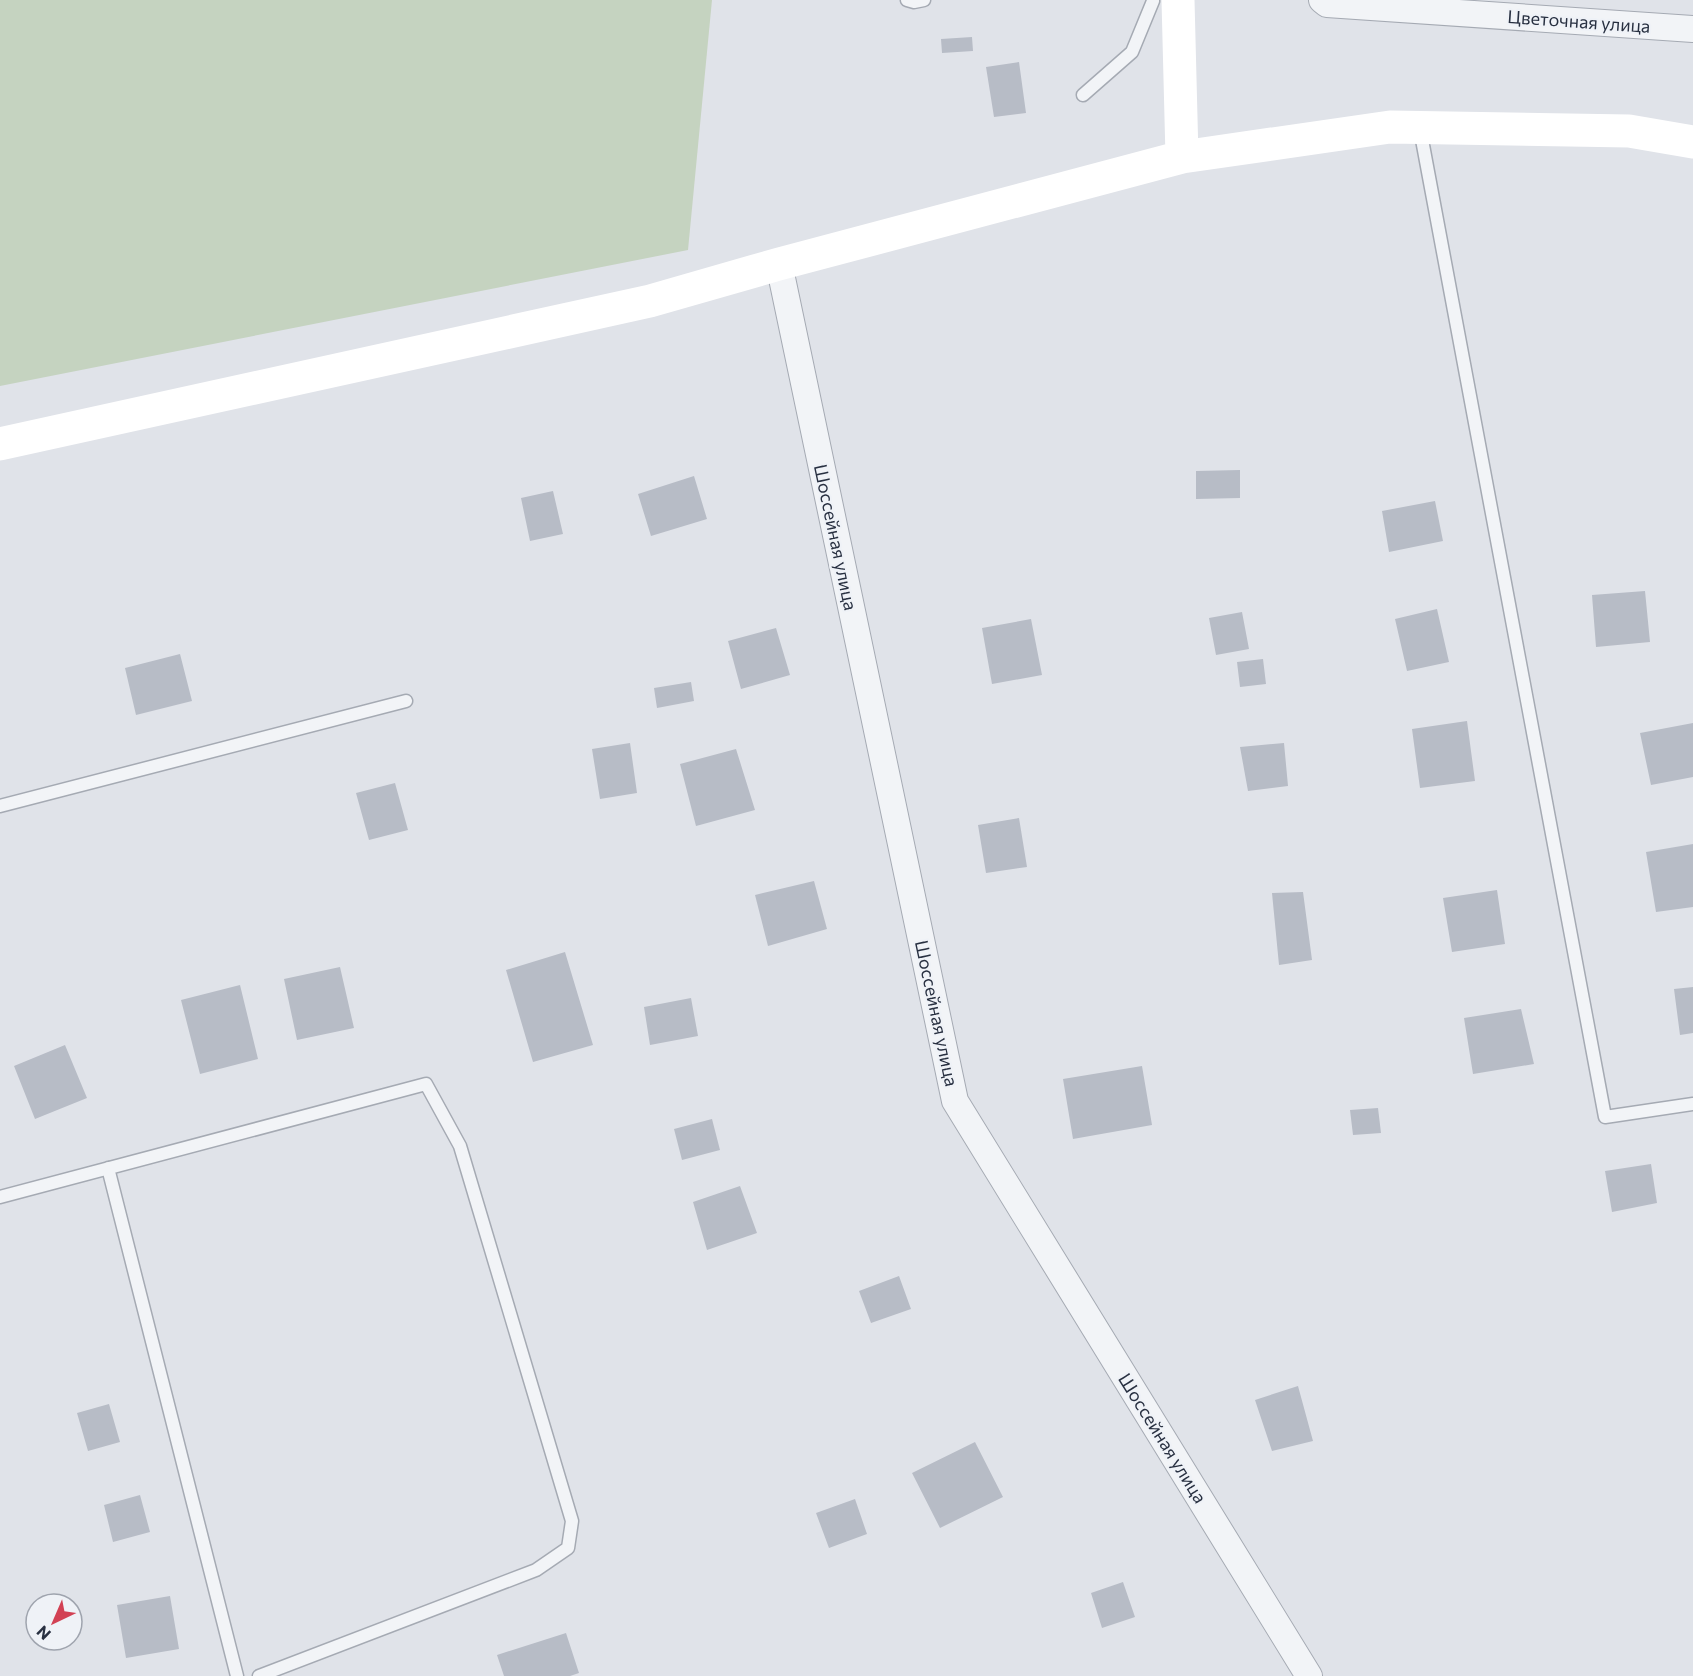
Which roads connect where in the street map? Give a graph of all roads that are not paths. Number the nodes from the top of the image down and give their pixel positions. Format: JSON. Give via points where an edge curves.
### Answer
{"nodes":[{"id":1,"x":907,"y":0,"type":"edge"},
{"id":2,"x":924,"y":0,"type":"edge"},
{"id":3,"x":1322,"y":0,"type":"edge"},
{"id":4,"x":1164,"y":2,"type":"edge"},
{"id":5,"x":1693,"y":29,"type":"edge"},
{"id":6,"x":1083,"y":95,"type":"dead end"},
{"id":7,"x":1419,"y":127,"type":"junction"},
{"id":8,"x":1693,"y":142,"type":"edge"},
{"id":9,"x":1182,"y":157,"type":"junction"},
{"id":10,"x":779,"y":264,"type":"junction"},
{"id":11,"x":0,"y":444,"type":"edge"},
{"id":12,"x":406,"y":701,"type":"dead end"},
{"id":13,"x":0,"y":806,"type":"edge"},
{"id":14,"x":1693,"y":1104,"type":"edge"},
{"id":15,"x":108,"y":1168,"type":"junction"},
{"id":16,"x":0,"y":1197,"type":"edge"},
{"id":17,"x":237,"y":1676,"type":"edge"},
{"id":18,"x":259,"y":1676,"type":"edge"},
{"id":19,"x":1309,"y":1676,"type":"edge"}],
"edges":[{"from":1,"to":2,"type":"lane"},
{"from":3,"to":5,"type":"street","name":"Цветочная улица","via":[[1327,4]]},
{"from":4,"to":6,"type":"lane","via":[[1132,52]]},
{"from":4,"to":9,"type":"main road"},
{"from":7,"to":8,"type":"main road","via":[[1629,131]]},
{"from":7,"to":9,"type":"main road","via":[[1390,127]]},
{"from":7,"to":14,"type":"lane","via":[[1605,1117]]},
{"from":9,"to":10,"type":"main road"},
{"from":10,"to":11,"type":"main road","via":[[650,301]]},
{"from":10,"to":19,"type":"street","name":"Шоссейная улица","via":[[955,1101]]},
{"from":12,"to":13,"type":"lane"},
{"from":15,"to":16,"type":"lane"},
{"from":15,"to":17,"type":"lane"},
{"from":15,"to":18,"type":"lane","via":[[426,1084],[460,1146],[572,1521],[568,1548],[536,1570]]}]}
